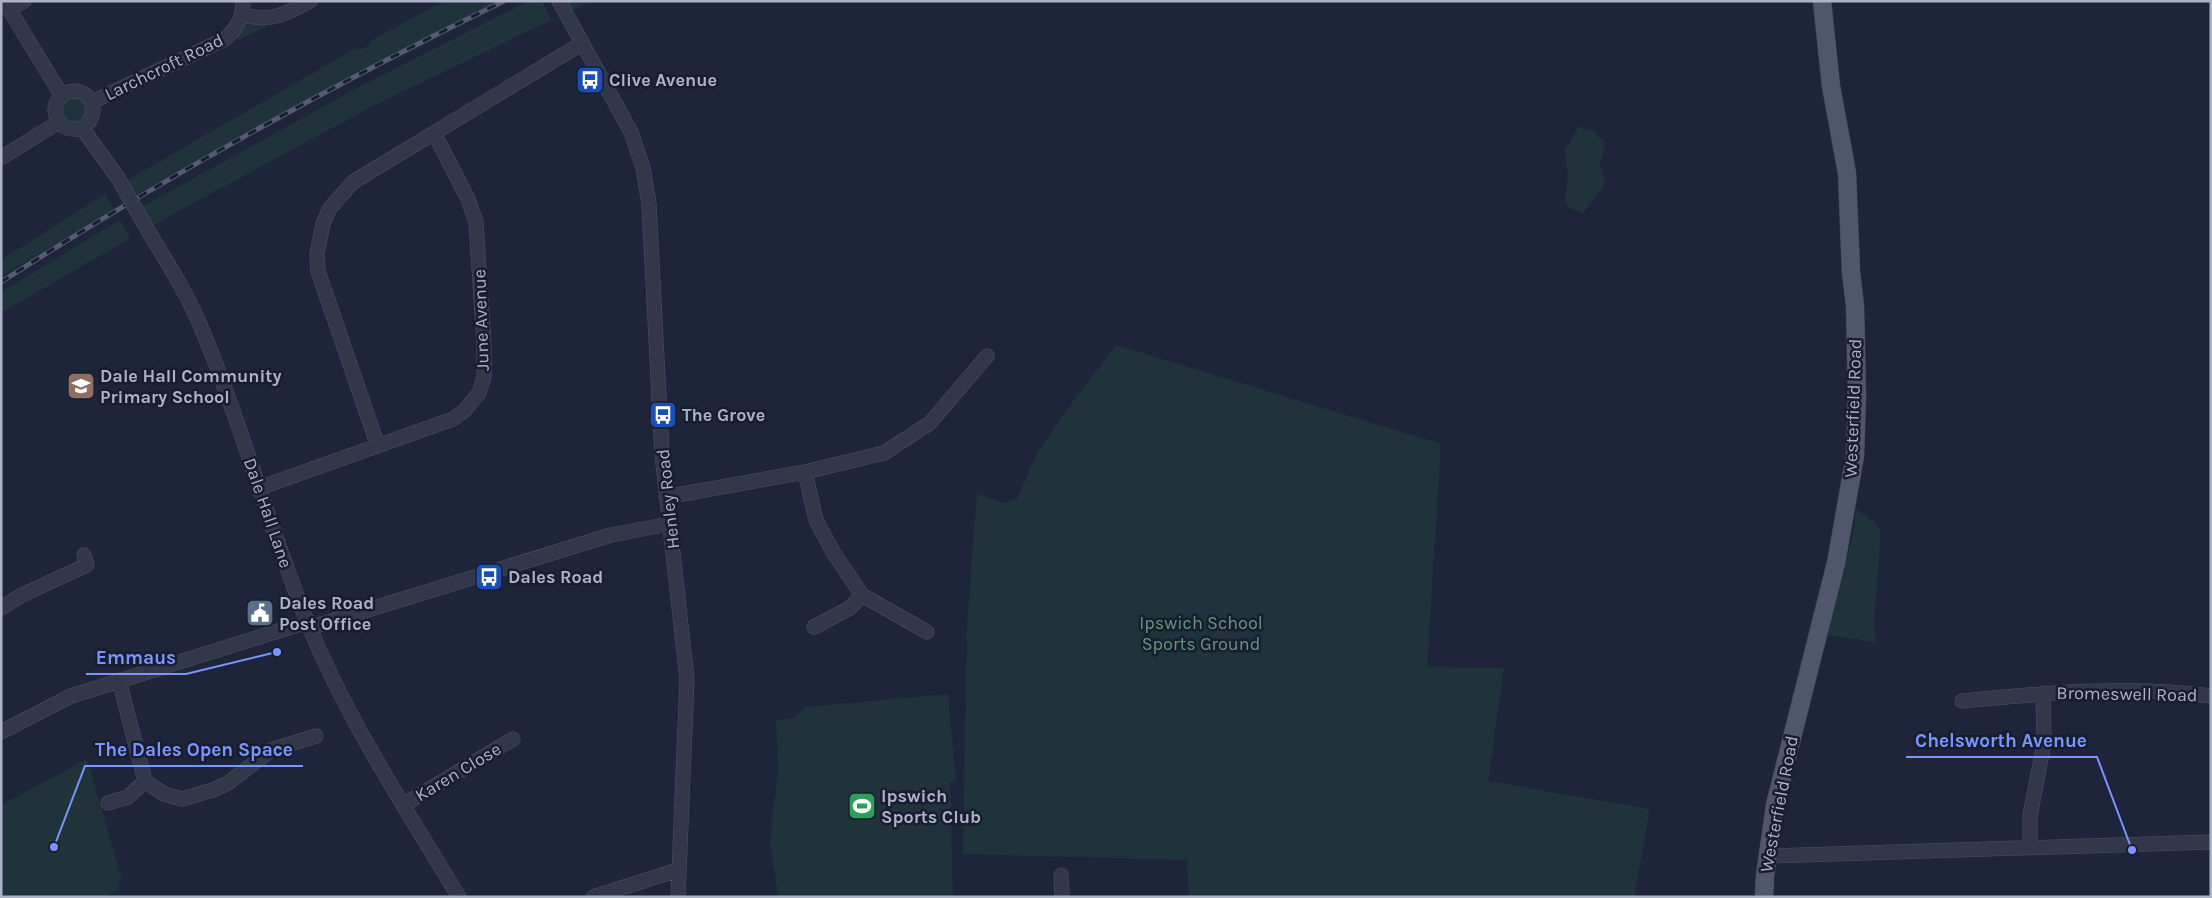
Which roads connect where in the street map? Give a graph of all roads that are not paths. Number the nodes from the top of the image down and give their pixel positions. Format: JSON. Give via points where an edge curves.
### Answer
{"nodes":[{"id":1,"x":24,"y":1,"type":"edge"},
{"id":2,"x":310,"y":1,"type":"edge"},
{"id":3,"x":559,"y":1,"type":"edge"},
{"id":4,"x":1822,"y":1,"type":"edge"},
{"id":5,"x":7,"y":5,"type":"edge"},
{"id":6,"x":242,"y":8,"type":"edge"},
{"id":7,"x":582,"y":44,"type":"junction"},
{"id":8,"x":62,"y":96,"type":"junction"},
{"id":9,"x":92,"y":102,"type":"junction"},
{"id":10,"x":59,"y":122,"type":"junction"},
{"id":11,"x":82,"y":128,"type":"junction"},
{"id":12,"x":434,"y":134,"type":"junction"},
{"id":13,"x":1,"y":158,"type":"edge"},
{"id":14,"x":986,"y":356,"type":"dead end"},
{"id":15,"x":378,"y":446,"type":"junction"},
{"id":16,"x":805,"y":472,"type":"junction"},
{"id":17,"x":260,"y":488,"type":"junction"},
{"id":18,"x":666,"y":497,"type":"junction"},
{"id":19,"x":669,"y":524,"type":"junction"},
{"id":20,"x":84,"y":555,"type":"dead end"},
{"id":21,"x":862,"y":595,"type":"junction"},
{"id":22,"x":1,"y":608,"type":"edge"},
{"id":23,"x":308,"y":624,"type":"junction"},
{"id":24,"x":814,"y":627,"type":"dead end"},
{"id":25,"x":927,"y":632,"type":"dead end"},
{"id":26,"x":119,"y":680,"type":"junction"},
{"id":27,"x":2043,"y":693,"type":"junction"},
{"id":28,"x":2211,"y":696,"type":"edge"},
{"id":29,"x":1962,"y":701,"type":"dead end"},
{"id":30,"x":1,"y":732,"type":"edge"},
{"id":31,"x":316,"y":736,"type":"dead end"},
{"id":32,"x":513,"y":739,"type":"dead end"},
{"id":33,"x":145,"y":781,"type":"junction"},
{"id":34,"x":108,"y":803,"type":"dead end"},
{"id":35,"x":403,"y":805,"type":"junction"},
{"id":36,"x":2211,"y":842,"type":"edge"},
{"id":37,"x":2030,"y":848,"type":"junction"},
{"id":38,"x":1767,"y":856,"type":"junction"},
{"id":39,"x":678,"y":870,"type":"junction"},
{"id":40,"x":1061,"y":876,"type":"dead end"},
{"id":41,"x":459,"y":897,"type":"edge"},
{"id":42,"x":594,"y":897,"type":"edge"},
{"id":43,"x":678,"y":897,"type":"edge"},
{"id":44,"x":1062,"y":897,"type":"edge"},
{"id":45,"x":1764,"y":897,"type":"edge"}],
"edges":[{"from":1,"to":5,"type":"street"},
{"from":2,"to":6,"type":"street","via":[[280,17],[266,19]]},
{"from":3,"to":7,"type":"street","name":"Henley Road"},
{"from":4,"to":38,"type":"main road","name":"Westerfield Road","via":[[1831,86],[1847,173],[1855,315],[1855,456],[1836,563],[1788,751]]},
{"from":5,"to":8,"type":"street"},
{"from":6,"to":9,"type":"street","name":"Larchcroft Road","via":[[235,30],[220,42]]},
{"from":7,"to":12,"type":"street"},
{"from":7,"to":18,"type":"street","name":"Henley Road","via":[[631,132],[646,181]]},
{"from":8,"to":9,"type":"street","via":[[79,91]]},
{"from":8,"to":10,"type":"street","via":[[56,105]]},
{"from":9,"to":11,"type":"street","via":[[91,120]]},
{"from":10,"to":11,"type":"street","via":[[72,129]]},
{"from":10,"to":13,"type":"street"},
{"from":11,"to":17,"type":"street","name":"Dale Hall Lane","bridge":true,"via":[[118,178],[198,320]]},
{"from":12,"to":15,"type":"street","via":[[353,182],[330,208],[319,239],[318,271]]},
{"from":12,"to":15,"type":"street","name":"June Avenue","via":[[468,199],[476,222],[484,377],[473,402],[452,419]]},
{"from":14,"to":16,"type":"street","via":[[930,424],[918,432],[884,453]]},
{"from":15,"to":17,"type":"street","name":"June Avenue"},
{"from":16,"to":18,"type":"street"},
{"from":16,"to":21,"type":"street","via":[[816,520]]},
{"from":17,"to":23,"type":"street","name":"Dale Hall Lane"},
{"from":18,"to":19,"type":"street","name":"Henley Road"},
{"from":19,"to":23,"type":"street","via":[[610,535]]},
{"from":19,"to":39,"type":"street","name":"Henley Road","via":[[686,679]]},
{"from":20,"to":22,"type":"street","via":[[87,565]]},
{"from":21,"to":24,"type":"street","via":[[850,608]]},
{"from":21,"to":25,"type":"street"},
{"from":23,"to":26,"type":"street"},
{"from":23,"to":35,"type":"street","name":"Dale Hall Lane","via":[[356,722]]},
{"from":26,"to":30,"type":"street","via":[[71,696]]},
{"from":26,"to":33,"type":"street"},
{"from":27,"to":28,"type":"street","name":"Bromeswell Road","via":[[2108,690]]},
{"from":27,"to":29,"type":"street","name":"Bromeswell Road"},
{"from":27,"to":37,"type":"street","name":"Bromeswell Road","via":[[2044,734],[2030,816]]},
{"from":31,"to":33,"type":"street","via":[[271,750],[228,783],[182,799],[164,794]]},
{"from":32,"to":35,"type":"street","name":"Karen Close"},
{"from":33,"to":34,"type":"street","via":[[128,797]]},
{"from":35,"to":41,"type":"street","name":"Dale Hall Lane"},
{"from":36,"to":37,"type":"street"},
{"from":37,"to":38,"type":"street"},
{"from":38,"to":45,"type":"main road","name":"Westerfield Road"},
{"from":39,"to":42,"type":"street"},
{"from":39,"to":43,"type":"street","name":"Henley Road"},
{"from":40,"to":44,"type":"street"}]}
